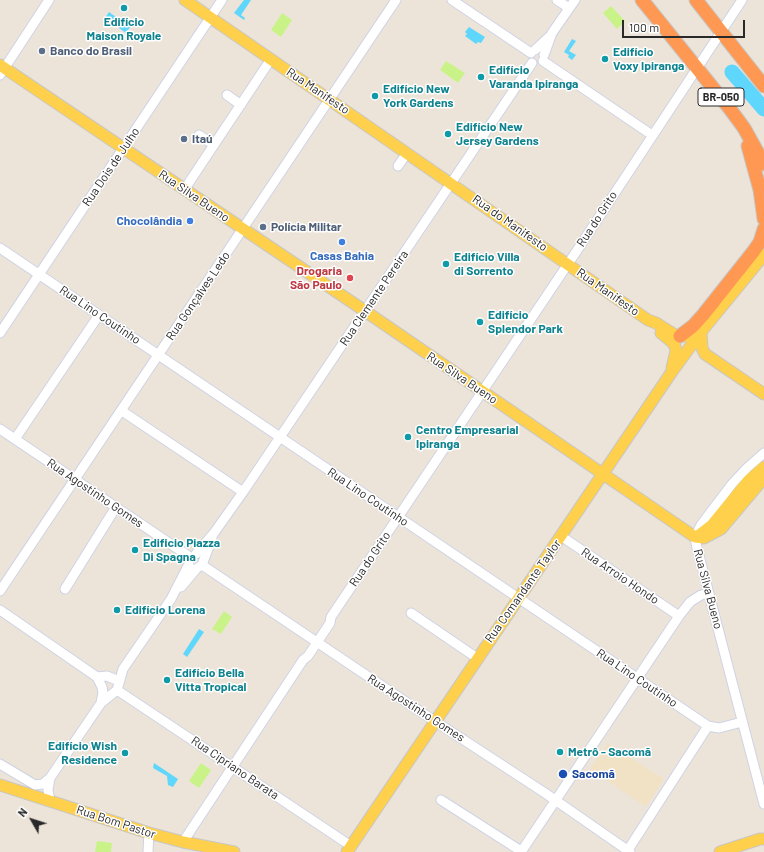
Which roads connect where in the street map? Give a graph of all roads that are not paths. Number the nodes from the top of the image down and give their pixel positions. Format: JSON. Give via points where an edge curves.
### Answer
{"nodes":[{"id":1,"x":49,"y":0,"type":"edge"},
{"id":2,"x":185,"y":0,"type":"edge"},
{"id":3,"x":222,"y":0,"type":"edge"},
{"id":4,"x":396,"y":0,"type":"edge"},
{"id":5,"x":452,"y":0,"type":"edge"},
{"id":6,"x":557,"y":0,"type":"edge"},
{"id":7,"x":575,"y":0,"type":"edge"},
{"id":8,"x":642,"y":0,"type":"edge"},
{"id":9,"x":696,"y":0,"type":"edge"},
{"id":10,"x":742,"y":0,"type":"edge"},
{"id":11,"x":569,"y":8,"type":"junction"},
{"id":12,"x":210,"y":17,"type":"junction"},
{"id":13,"x":721,"y":31,"type":"junction"},
{"id":14,"x":552,"y":33,"type":"junction"},
{"id":15,"x":533,"y":51,"type":"junction"},
{"id":16,"x":543,"y":58,"type":"junction"},
{"id":17,"x":271,"y":60,"type":"junction"},
{"id":18,"x":532,"y":63,"type":"junction"},
{"id":19,"x":700,"y":64,"type":"junction"},
{"id":20,"x":2,"y":70,"type":"edge"},
{"id":21,"x":763,"y":83,"type":"edge"},
{"id":22,"x":227,"y":95,"type":"dead end"},
{"id":23,"x":330,"y":100,"type":"junction"},
{"id":24,"x":241,"y":105,"type":"junction"},
{"id":25,"x":744,"y":128,"type":"junction"},
{"id":26,"x":199,"y":135,"type":"dead end"},
{"id":27,"x":652,"y":135,"type":"junction"},
{"id":28,"x":214,"y":145,"type":"junction"},
{"id":29,"x":123,"y":149,"type":"junction"},
{"id":30,"x":407,"y":152,"type":"junction"},
{"id":31,"x":764,"y":164,"type":"edge"},
{"id":32,"x":398,"y":166,"type":"dead end"},
{"id":33,"x":451,"y":182,"type":"junction"},
{"id":34,"x":184,"y":190,"type":"junction"},
{"id":35,"x":764,"y":219,"type":"edge"},
{"id":36,"x":243,"y":229,"type":"junction"},
{"id":37,"x":764,"y":229,"type":"edge"},
{"id":38,"x":0,"y":248,"type":"edge"},
{"id":39,"x":764,"y":255,"type":"edge"},
{"id":40,"x":568,"y":264,"type":"junction"},
{"id":41,"x":39,"y":274,"type":"junction"},
{"id":42,"x":365,"y":311,"type":"junction"},
{"id":43,"x":99,"y":315,"type":"junction"},
{"id":44,"x":648,"y":320,"type":"junction"},
{"id":45,"x":702,"y":330,"type":"junction"},
{"id":46,"x":0,"y":333,"type":"edge"},
{"id":47,"x":680,"y":336,"type":"junction"},
{"id":48,"x":159,"y":354,"type":"junction"},
{"id":49,"x":671,"y":373,"type":"junction"},
{"id":50,"x":482,"y":391,"type":"junction"},
{"id":51,"x":764,"y":394,"type":"edge"},
{"id":52,"x":122,"y":411,"type":"junction"},
{"id":53,"x":0,"y":429,"type":"edge"},
{"id":54,"x":280,"y":437,"type":"junction"},
{"id":55,"x":15,"y":439,"type":"junction"},
{"id":56,"x":764,"y":453,"type":"edge"},
{"id":57,"x":764,"y":467,"type":"edge"},
{"id":58,"x":603,"y":473,"type":"junction"},
{"id":59,"x":764,"y":478,"type":"edge"},
{"id":60,"x":75,"y":480,"type":"junction"},
{"id":61,"x":244,"y":492,"type":"junction"},
{"id":62,"x":116,"y":507,"type":"junction"},
{"id":63,"x":398,"y":517,"type":"junction"},
{"id":64,"x":561,"y":536,"type":"junction"},
{"id":65,"x":695,"y":537,"type":"junction"},
{"id":66,"x":196,"y":561,"type":"junction"},
{"id":67,"x":64,"y":589,"type":"dead end"},
{"id":68,"x":0,"y":591,"type":"edge"},
{"id":69,"x":709,"y":593,"type":"junction"},
{"id":70,"x":518,"y":598,"type":"junction"},
{"id":71,"x":0,"y":610,"type":"edge"},
{"id":72,"x":411,"y":614,"type":"dead end"},
{"id":73,"x":679,"y":616,"type":"junction"},
{"id":74,"x":314,"y":641,"type":"junction"},
{"id":75,"x":477,"y":658,"type":"junction"},
{"id":76,"x":97,"y":677,"type":"junction"},
{"id":77,"x":637,"y":679,"type":"junction"},
{"id":78,"x":116,"y":683,"type":"junction"},
{"id":79,"x":101,"y":702,"type":"junction"},
{"id":80,"x":435,"y":721,"type":"junction"},
{"id":81,"x":742,"y":722,"type":"junction"},
{"id":82,"x":708,"y":726,"type":"junction"},
{"id":83,"x":0,"y":764,"type":"edge"},
{"id":84,"x":232,"y":766,"type":"junction"},
{"id":85,"x":50,"y":778,"type":"junction"},
{"id":86,"x":0,"y":785,"type":"edge"},
{"id":87,"x":440,"y":800,"type":"dead end"},
{"id":88,"x":556,"y":800,"type":"junction"},
{"id":89,"x":50,"y":801,"type":"junction"},
{"id":90,"x":764,"y":804,"type":"edge"},
{"id":91,"x":150,"y":833,"type":"junction"},
{"id":92,"x":763,"y":836,"type":"edge"},
{"id":93,"x":183,"y":842,"type":"junction"},
{"id":94,"x":349,"y":849,"type":"edge"},
{"id":95,"x":629,"y":851,"type":"edge"},
{"id":96,"x":148,"y":852,"type":"edge"},
{"id":97,"x":234,"y":852,"type":"edge"},
{"id":98,"x":521,"y":852,"type":"edge"},
{"id":99,"x":720,"y":852,"type":"edge"}],
"edges":[{"from":1,"to":20,"type":"street"},
{"from":2,"to":12,"type":"main road","name":"Rua Manifesto"},
{"from":3,"to":12,"type":"street","name":"Rua Dois de Julho"},
{"from":4,"to":23,"type":"street","name":"Rua Gonçalves Ledo"},
{"from":5,"to":15,"type":"street"},
{"from":6,"to":11,"type":"street"},
{"from":7,"to":11,"type":"street"},
{"from":8,"to":19,"type":"highway","number":"BR-050"},
{"from":9,"to":13,"type":"highway","number":"BR-050"},
{"from":10,"to":13,"type":"street","name":"Rua do Grito"},
{"from":11,"to":14,"type":"street"},
{"from":12,"to":17,"type":"main road","name":"Rua Manifesto"},
{"from":12,"to":29,"type":"street","name":"Rua Dois de Julho"},
{"from":13,"to":19,"type":"street","name":"Rua do Grito"},
{"from":13,"to":21,"type":"highway","number":"BR-050"},
{"from":14,"to":15,"type":"street"},
{"from":14,"to":16,"type":"street"},
{"from":15,"to":16,"type":"street","via":[[541,51]]},
{"from":15,"to":18,"type":"street","via":[[529,58]]},
{"from":16,"to":18,"type":"street","via":[[536,64]]},
{"from":16,"to":27,"type":"street"},
{"from":17,"to":23,"type":"main road","name":"Rua Manifesto"},
{"from":17,"to":24,"type":"street"},
{"from":18,"to":33,"type":"street","name":"Rua Clemente Pereira"},
{"from":19,"to":25,"type":"highway","number":"BR-050"},
{"from":19,"to":27,"type":"street","name":"Rua do Grito"},
{"from":20,"to":29,"type":"main road","name":"Rua Silva Bueno"},
{"from":22,"to":24,"type":"street"},
{"from":23,"to":30,"type":"main road","name":"Rua Manifesto"},
{"from":23,"to":36,"type":"street","name":"Rua Gonçalves Ledo"},
{"from":24,"to":28,"type":"street"},
{"from":25,"to":31,"type":"highway","number":"BR-050"},
{"from":25,"to":35,"type":"highway","via":[[760,190]]},
{"from":26,"to":28,"type":"street"},
{"from":27,"to":40,"type":"street","name":"Rua do Grito"},
{"from":28,"to":34,"type":"street"},
{"from":29,"to":34,"type":"main road","name":"Rua Silva Bueno"},
{"from":29,"to":41,"type":"street","name":"Rua Dois de Julho"},
{"from":30,"to":32,"type":"street"},
{"from":30,"to":33,"type":"main road","name":"Rua Manifesto"},
{"from":33,"to":40,"type":"main road","name":"Rua do Manifesto"},
{"from":33,"to":42,"type":"street","name":"Rua Clemente Pereira"},
{"from":34,"to":36,"type":"main road","name":"Rua Silva Bueno"},
{"from":36,"to":42,"type":"main road","name":"Rua Silva Bueno"},
{"from":36,"to":48,"type":"street","name":"Rua Gonçalves Ledo"},
{"from":37,"to":47,"type":"highway","via":[[754,252],[703,315]]},
{"from":38,"to":41,"type":"street","name":"Rua Lino Coutinho"},
{"from":39,"to":45,"type":"main road","name":"Rua Comandante Taylor"},
{"from":40,"to":44,"type":"main road","name":"Rua Manifesto"},
{"from":40,"to":50,"type":"street","name":"Rua do Grito"},
{"from":41,"to":43,"type":"street","name":"Rua Lino Coutinho"},
{"from":41,"to":46,"type":"street","name":"Rua Dois de Julho"},
{"from":42,"to":50,"type":"main road","name":"Rua Silva Bueno"},
{"from":42,"to":54,"type":"street","name":"Rua Clemente Pereira"},
{"from":43,"to":48,"type":"street","name":"Rua Lino Coutinho"},
{"from":43,"to":55,"type":"street"},
{"from":44,"to":47,"type":"main road","name":"Rua Manifesto"},
{"from":44,"to":49,"type":"main road","name":"Rua Manifesto","via":[[675,346]]},
{"from":45,"to":47,"type":"main road","via":[[692,335]]},
{"from":45,"to":49,"type":"main road","name":"Rua Comandante Taylor"},
{"from":45,"to":51,"type":"main road","via":[[702,348],[705,354]]},
{"from":48,"to":52,"type":"street","name":"Rua Gonçalves Ledo"},
{"from":48,"to":54,"type":"street","name":"Rua Lino Coutinho"},
{"from":49,"to":58,"type":"main road","name":"Rua Comandante Taylor"},
{"from":50,"to":58,"type":"main road","name":"Rua Silva Bueno"},
{"from":50,"to":63,"type":"street","name":"Rua do Grito"},
{"from":52,"to":60,"type":"street","name":"Rua Gonçalves Ledo"},
{"from":52,"to":61,"type":"street"},
{"from":53,"to":55,"type":"street","name":"Rua Agostinho Gomes"},
{"from":54,"to":61,"type":"street","name":"Rua Clemente Pereira"},
{"from":54,"to":63,"type":"street","name":"Rua Lino Coutinho"},
{"from":55,"to":60,"type":"street","name":"Rua Agostinho Gomes"},
{"from":56,"to":65,"type":"street","via":[[732,484]]},
{"from":57,"to":65,"type":"main road","via":[[748,481],[712,525]]},
{"from":58,"to":64,"type":"main road","name":"Rua Comandante Taylor"},
{"from":58,"to":65,"type":"main road","name":"Rua Silva Bueno"},
{"from":59,"to":65,"type":"main road","via":[[720,528],[704,538]]},
{"from":60,"to":62,"type":"street","name":"Rua Agostinho Gomes"},
{"from":60,"to":68,"type":"street","name":"Rua Gonçalves Ledo"},
{"from":61,"to":66,"type":"street","name":"Rua Clemente Pereira"},
{"from":62,"to":66,"type":"street","name":"Rua Agostinho Gomes"},
{"from":62,"to":67,"type":"street"},
{"from":63,"to":70,"type":"street","name":"Rua Lino Coutinho"},
{"from":63,"to":74,"type":"street","name":"Rua do Grito","via":[[331,617],[330,623]]},
{"from":64,"to":70,"type":"main road","name":"Rua Comandante Taylor"},
{"from":64,"to":73,"type":"street","name":"Rua Arroio Hondo"},
{"from":65,"to":69,"type":"street","name":"Rua Silva Bueno"},
{"from":66,"to":74,"type":"street","name":"Rua Agostinho Gomes"},
{"from":66,"to":78,"type":"street","name":"Rua Clemente Pereira"},
{"from":69,"to":73,"type":"street","via":[[690,602]]},
{"from":69,"to":81,"type":"street","name":"Rua Silva Bueno"},
{"from":70,"to":75,"type":"main road","name":"Rua Comandante Taylor"},
{"from":70,"to":77,"type":"street","name":"Rua Lino Coutinho"},
{"from":71,"to":76,"type":"street"},
{"from":72,"to":75,"type":"street"},
{"from":73,"to":77,"type":"street"},
{"from":74,"to":80,"type":"street","name":"Rua Agostinho Gomes"},
{"from":74,"to":84,"type":"street","name":"Rua do Grito"},
{"from":75,"to":80,"type":"main road","name":"Rua Comandante Taylor"},
{"from":76,"to":78,"type":"street"},
{"from":76,"to":79,"type":"street","via":[[103,693]]},
{"from":77,"to":82,"type":"street","name":"Rua Lino Coutinho"},
{"from":77,"to":88,"type":"street"},
{"from":78,"to":79,"type":"street"},
{"from":78,"to":84,"type":"street","name":"Rua Cipriano Barata"},
{"from":79,"to":85,"type":"street"},
{"from":80,"to":88,"type":"street","name":"Rua Agostinho Gomes"},
{"from":80,"to":94,"type":"main road","name":"Rua Comandante Taylor"},
{"from":81,"to":82,"type":"street","via":[[719,728]]},
{"from":81,"to":90,"type":"street","name":"Rua Silva Bueno"},
{"from":82,"to":95,"type":"street"},
{"from":83,"to":85,"type":"street","via":[[35,785],[43,784]]},
{"from":84,"to":93,"type":"street","name":"Rua do Grito"},
{"from":84,"to":94,"type":"street","name":"Rua Cipriano Barata"},
{"from":85,"to":89,"type":"street"},
{"from":86,"to":89,"type":"main road","name":"Rua Bom Pastor"},
{"from":87,"to":98,"type":"street"},
{"from":88,"to":95,"type":"street","name":"Rua Agostinho Gomes"},
{"from":88,"to":98,"type":"street"},
{"from":89,"to":91,"type":"main road","name":"Rua Bom Pastor"},
{"from":91,"to":93,"type":"main road","name":"Rua Bom Pastor"},
{"from":91,"to":96,"type":"street"},
{"from":92,"to":99,"type":"main road"},
{"from":93,"to":97,"type":"main road","name":"Rua Bom Pastor"}]}
